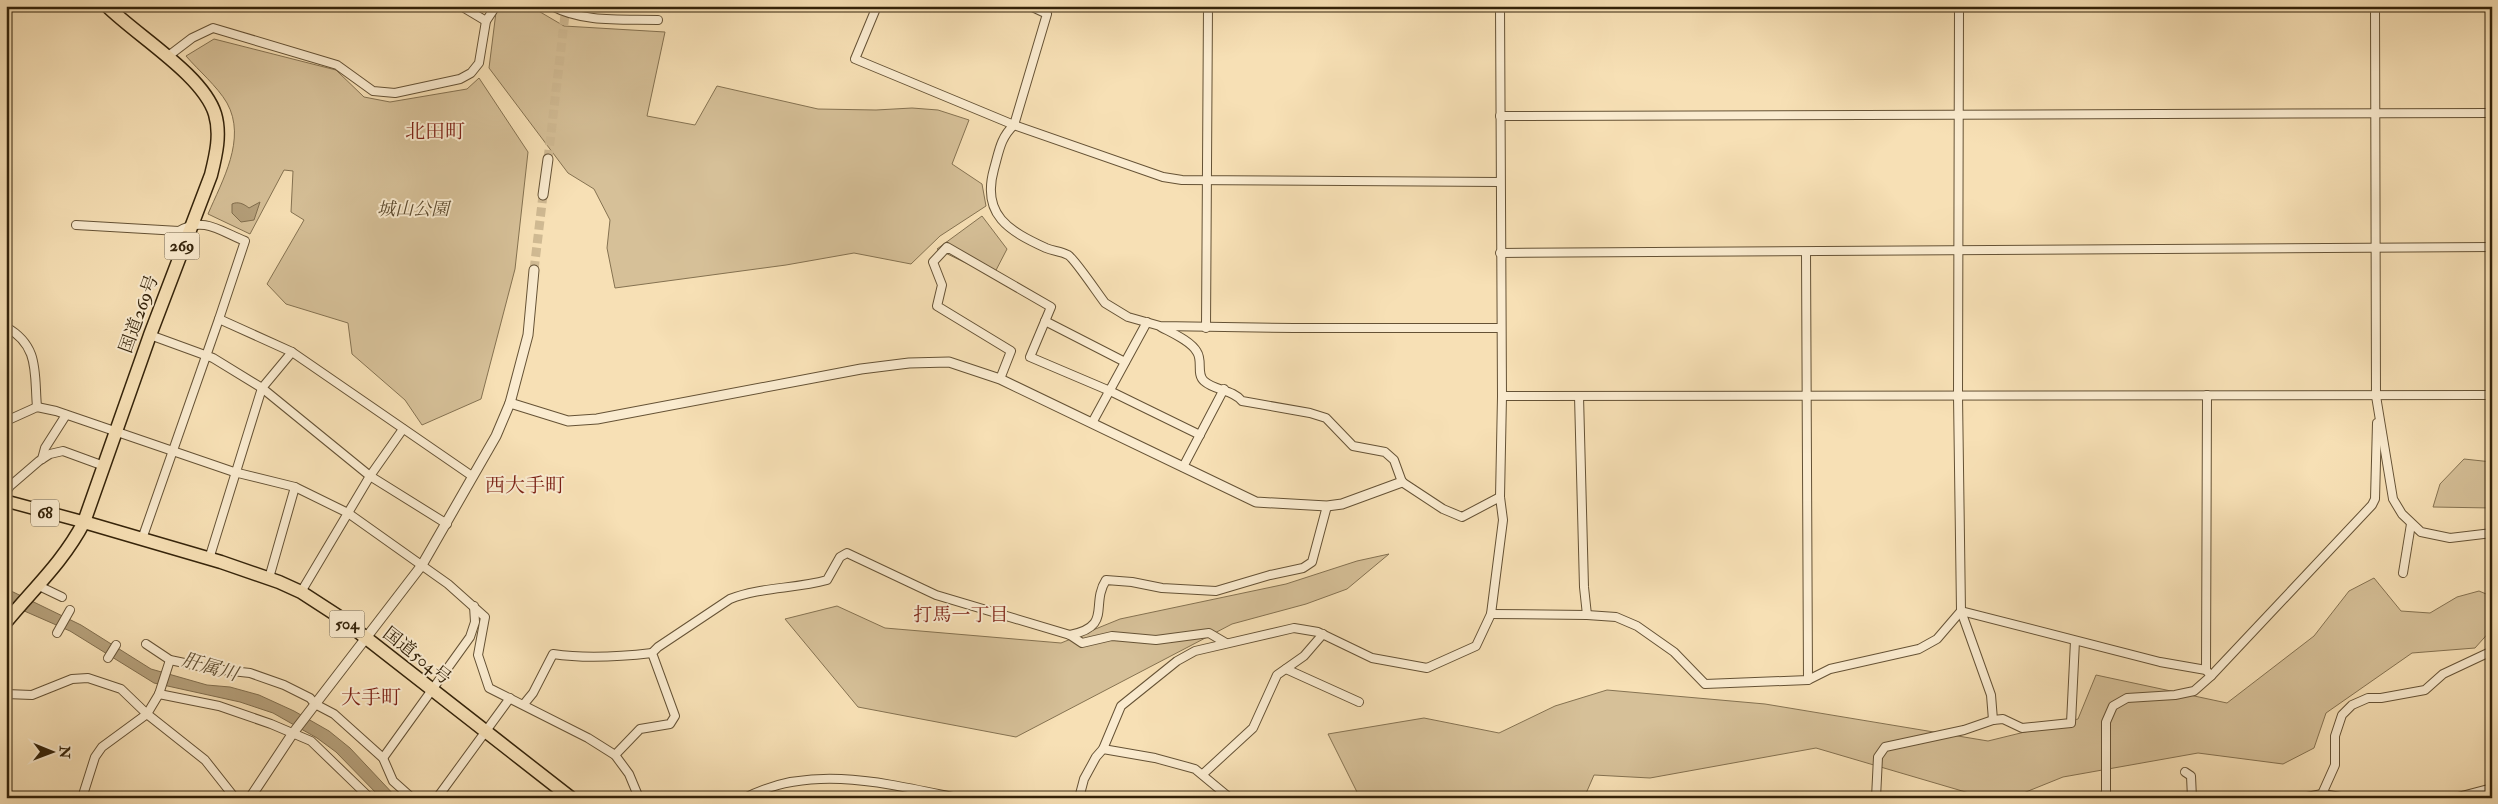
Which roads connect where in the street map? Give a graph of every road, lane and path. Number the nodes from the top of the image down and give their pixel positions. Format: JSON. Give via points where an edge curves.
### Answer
{"nodes":[{"id":1,"x":108,"y":6,"type":"edge"},
{"id":2,"x":461,"y":6,"type":"edge"},
{"id":3,"x":496,"y":6,"type":"edge"},
{"id":4,"x":552,"y":6,"type":"edge"},
{"id":5,"x":877,"y":6,"type":"edge"},
{"id":6,"x":1030,"y":6,"type":"edge"},
{"id":7,"x":1208,"y":6,"type":"edge"},
{"id":8,"x":1500,"y":6,"type":"edge"},
{"id":9,"x":1959,"y":6,"type":"edge"},
{"id":10,"x":2375,"y":6,"type":"edge"},
{"id":11,"x":658,"y":20,"type":"dead end"},
{"id":12,"x":486,"y":21,"type":"junction"},
{"id":13,"x":167,"y":57,"type":"junction"},
{"id":14,"x":2375,"y":113,"type":"junction"},
{"id":15,"x":2492,"y":113,"type":"edge"},
{"id":16,"x":1960,"y":115,"type":"junction"},
{"id":17,"x":1500,"y":116,"type":"junction"},
{"id":18,"x":1014,"y":126,"type":"junction"},
{"id":19,"x":548,"y":159,"type":"tunnel mouth"},
{"id":20,"x":1208,"y":179,"type":"junction"},
{"id":21,"x":1500,"y":182,"type":"junction"},
{"id":22,"x":542,"y":195,"type":"tunnel mouth"},
{"id":23,"x":191,"y":224,"type":"junction"},
{"id":24,"x":76,"y":225,"type":"dead end"},
{"id":25,"x":2492,"y":247,"type":"edge"},
{"id":26,"x":2376,"y":249,"type":"junction"},
{"id":27,"x":1958,"y":251,"type":"junction"},
{"id":28,"x":1806,"y":252,"type":"junction"},
{"id":29,"x":1500,"y":253,"type":"junction"},
{"id":30,"x":534,"y":270,"type":"tunnel mouth"},
{"id":31,"x":219,"y":319,"type":"junction"},
{"id":32,"x":1045,"y":321,"type":"junction"},
{"id":33,"x":1147,"y":322,"type":"junction"},
{"id":34,"x":1160,"y":326,"type":"junction"},
{"id":35,"x":6,"y":327,"type":"edge"},
{"id":36,"x":1206,"y":328,"type":"junction"},
{"id":37,"x":1500,"y":328,"type":"junction"},
{"id":38,"x":150,"y":335,"type":"junction"},
{"id":39,"x":292,"y":352,"type":"junction"},
{"id":40,"x":206,"y":355,"type":"junction"},
{"id":41,"x":1125,"y":362,"type":"junction"},
{"id":42,"x":1000,"y":379,"type":"junction"},
{"id":43,"x":262,"y":388,"type":"junction"},
{"id":44,"x":1224,"y":389,"type":"junction"},
{"id":45,"x":1110,"y":391,"type":"junction"},
{"id":46,"x":2207,"y":395,"type":"junction"},
{"id":47,"x":1502,"y":396,"type":"junction"},
{"id":48,"x":1579,"y":396,"type":"junction"},
{"id":49,"x":1806,"y":396,"type":"junction"},
{"id":50,"x":1958,"y":396,"type":"junction"},
{"id":51,"x":2376,"y":396,"type":"junction"},
{"id":52,"x":2492,"y":396,"type":"edge"},
{"id":53,"x":510,"y":403,"type":"junction"},
{"id":54,"x":37,"y":407,"type":"junction"},
{"id":55,"x":2377,"y":413,"type":"junction"},
{"id":56,"x":66,"y":415,"type":"junction"},
{"id":57,"x":6,"y":421,"type":"edge"},
{"id":58,"x":1092,"y":423,"type":"junction"},
{"id":59,"x":403,"y":429,"type":"junction"},
{"id":60,"x":116,"y":432,"type":"junction"},
{"id":61,"x":1200,"y":435,"type":"junction"},
{"id":62,"x":172,"y":451,"type":"junction"},
{"id":63,"x":42,"y":459,"type":"junction"},
{"id":64,"x":104,"y":466,"type":"junction"},
{"id":65,"x":1183,"y":467,"type":"junction"},
{"id":66,"x":234,"y":472,"type":"junction"},
{"id":67,"x":370,"y":476,"type":"junction"},
{"id":68,"x":472,"y":476,"type":"junction"},
{"id":69,"x":1402,"y":482,"type":"junction"},
{"id":70,"x":295,"y":487,"type":"junction"},
{"id":71,"x":6,"y":492,"type":"edge"},
{"id":72,"x":1500,"y":496,"type":"junction"},
{"id":73,"x":6,"y":502,"type":"edge"},
{"id":74,"x":1327,"y":506,"type":"junction"},
{"id":75,"x":348,"y":514,"type":"junction"},
{"id":76,"x":84,"y":522,"type":"junction"},
{"id":77,"x":447,"y":524,"type":"junction"},
{"id":78,"x":2411,"y":524,"type":"junction"},
{"id":79,"x":2492,"y":533,"type":"edge"},
{"id":80,"x":142,"y":539,"type":"junction"},
{"id":81,"x":209,"y":559,"type":"junction"},
{"id":82,"x":422,"y":565,"type":"junction"},
{"id":83,"x":2403,"y":573,"type":"dead end"},
{"id":84,"x":269,"y":578,"type":"junction"},
{"id":85,"x":37,"y":587,"type":"junction"},
{"id":86,"x":301,"y":592,"type":"junction"},
{"id":87,"x":62,"y":597,"type":"dead end"},
{"id":88,"x":474,"y":606,"type":"junction"},
{"id":89,"x":70,"y":610,"type":"dead end"},
{"id":90,"x":1961,"y":611,"type":"junction"},
{"id":91,"x":1492,"y":614,"type":"junction"},
{"id":92,"x":1587,"y":615,"type":"junction"},
{"id":93,"x":8,"y":620,"type":"edge"},
{"id":94,"x":57,"y":633,"type":"dead end"},
{"id":95,"x":1323,"y":634,"type":"junction"},
{"id":96,"x":1070,"y":635,"type":"junction"},
{"id":97,"x":365,"y":638,"type":"junction"},
{"id":98,"x":2075,"y":641,"type":"junction"},
{"id":99,"x":1226,"y":643,"type":"junction"},
{"id":100,"x":146,"y":644,"type":"dead end"},
{"id":101,"x":116,"y":645,"type":"dead end"},
{"id":102,"x":2492,"y":651,"type":"edge"},
{"id":103,"x":652,"y":653,"type":"junction"},
{"id":104,"x":108,"y":658,"type":"dead end"},
{"id":105,"x":170,"y":661,"type":"junction"},
{"id":106,"x":1286,"y":669,"type":"junction"},
{"id":107,"x":2209,"y":673,"type":"junction"},
{"id":108,"x":1808,"y":680,"type":"junction"},
{"id":109,"x":432,"y":690,"type":"junction"},
{"id":110,"x":160,"y":692,"type":"junction"},
{"id":111,"x":6,"y":694,"type":"edge"},
{"id":112,"x":510,"y":698,"type":"junction"},
{"id":113,"x":1359,"y":702,"type":"dead end"},
{"id":114,"x":315,"y":704,"type":"junction"},
{"id":115,"x":524,"y":704,"type":"junction"},
{"id":116,"x":147,"y":714,"type":"junction"},
{"id":117,"x":1993,"y":720,"type":"junction"},
{"id":118,"x":484,"y":730,"type":"junction"},
{"id":119,"x":294,"y":733,"type":"junction"},
{"id":120,"x":1104,"y":750,"type":"junction"},
{"id":121,"x":615,"y":755,"type":"junction"},
{"id":122,"x":383,"y":758,"type":"junction"},
{"id":123,"x":2185,"y":772,"type":"dead end"},
{"id":124,"x":1203,"y":774,"type":"junction"},
{"id":125,"x":2492,"y":788,"type":"edge"},
{"id":126,"x":2322,"y":794,"type":"junction"},
{"id":127,"x":82,"y":798,"type":"edge"},
{"id":128,"x":235,"y":798,"type":"edge"},
{"id":129,"x":250,"y":798,"type":"edge"},
{"id":130,"x":370,"y":798,"type":"edge"},
{"id":131,"x":412,"y":798,"type":"edge"},
{"id":132,"x":437,"y":798,"type":"edge"},
{"id":133,"x":572,"y":798,"type":"edge"},
{"id":134,"x":639,"y":798,"type":"edge"},
{"id":135,"x":745,"y":798,"type":"edge"},
{"id":136,"x":957,"y":798,"type":"edge"},
{"id":137,"x":1079,"y":798,"type":"edge"},
{"id":138,"x":1230,"y":798,"type":"edge"},
{"id":139,"x":1876,"y":798,"type":"edge"},
{"id":140,"x":2103,"y":798,"type":"edge"},
{"id":141,"x":2192,"y":798,"type":"edge"},
{"id":142,"x":2302,"y":798,"type":"edge"},
{"id":143,"x":2347,"y":798,"type":"edge"},
{"id":144,"x":2454,"y":798,"type":"edge"}],
"edges":[{"from":1,"to":13,"type":"highway","name":"国道269号","number":"269"},
{"from":2,"to":12,"type":"street"},
{"from":3,"to":12,"type":"street"},
{"from":4,"to":11,"type":"street","via":[[568,14],[591,18]]},
{"from":5,"to":18,"type":"street","via":[[855,59]]},
{"from":6,"to":18,"type":"street","via":[[1047,14]]},
{"from":7,"to":20,"type":"street"},
{"from":8,"to":17,"type":"street"},
{"from":9,"to":16,"type":"street"},
{"from":10,"to":14,"type":"street"},
{"from":12,"to":13,"type":"street","via":[[479,63],[471,73],[395,93],[374,91],[337,65],[214,28],[192,38]]},
{"from":13,"to":23,"type":"highway","name":"国道269号","number":"269","via":[[199,87],[210,103],[218,128],[217,153]]},
{"from":14,"to":15,"type":"street"},
{"from":14,"to":16,"type":"street"},
{"from":14,"to":26,"type":"street"},
{"from":16,"to":17,"type":"street"},
{"from":16,"to":27,"type":"street"},
{"from":17,"to":21,"type":"street"},
{"from":18,"to":20,"type":"street","via":[[1163,177]]},
{"from":18,"to":33,"type":"street","via":[[1004,135],[993,173],[992,206],[998,217],[1014,232],[1068,255],[1104,303],[1128,317]]},
{"from":19,"to":22,"type":"street"},
{"from":20,"to":21,"type":"street"},
{"from":20,"to":36,"type":"street"},
{"from":21,"to":29,"type":"street"},
{"from":23,"to":24,"type":"street","via":[[180,231]]},
{"from":23,"to":31,"type":"street","via":[[201,223],[244,241]]},
{"from":23,"to":38,"type":"highway","name":"国道269号","number":"269"},
{"from":25,"to":26,"type":"street"},
{"from":26,"to":27,"type":"street"},
{"from":26,"to":51,"type":"street"},
{"from":27,"to":28,"type":"street"},
{"from":27,"to":50,"type":"street"},
{"from":28,"to":29,"type":"street"},
{"from":28,"to":49,"type":"street"},
{"from":29,"to":37,"type":"street"},
{"from":30,"to":53,"type":"street","via":[[528,335]]},
{"from":31,"to":39,"type":"street"},
{"from":31,"to":40,"type":"street"},
{"from":32,"to":41,"type":"street"},
{"from":32,"to":42,"type":"street","via":[[1051,307],[947,247],[933,262],[942,285],[937,306],[1011,351]]},
{"from":32,"to":45,"type":"street","via":[[1030,357]]},
{"from":33,"to":34,"type":"street"},
{"from":33,"to":41,"type":"street"},
{"from":34,"to":36,"type":"street"},
{"from":34,"to":44,"type":"street","via":[[1197,350],[1204,382]]},
{"from":35,"to":54,"type":"street","via":[[25,340],[30,348]]},
{"from":36,"to":37,"type":"street"},
{"from":37,"to":47,"type":"street"},
{"from":38,"to":40,"type":"street"},
{"from":38,"to":60,"type":"highway","name":"国道269号","number":"269"},
{"from":39,"to":43,"type":"street"},
{"from":39,"to":59,"type":"street"},
{"from":40,"to":43,"type":"street"},
{"from":40,"to":62,"type":"street"},
{"from":41,"to":45,"type":"street"},
{"from":42,"to":53,"type":"street","via":[[949,362],[909,363],[861,369],[598,419],[568,421]]},
{"from":42,"to":58,"type":"street"},
{"from":43,"to":66,"type":"street"},
{"from":43,"to":67,"type":"street"},
{"from":44,"to":61,"type":"street"},
{"from":44,"to":69,"type":"street","via":[[1242,401],[1326,418],[1353,446],[1385,452],[1394,460]]},
{"from":45,"to":58,"type":"street"},
{"from":45,"to":61,"type":"street"},
{"from":46,"to":50,"type":"street"},
{"from":46,"to":51,"type":"street"},
{"from":46,"to":107,"type":"street"},
{"from":47,"to":48,"type":"street"},
{"from":47,"to":72,"type":"street"},
{"from":48,"to":49,"type":"street"},
{"from":48,"to":92,"type":"street"},
{"from":49,"to":50,"type":"street"},
{"from":49,"to":108,"type":"street"},
{"from":50,"to":90,"type":"street"},
{"from":51,"to":52,"type":"street"},
{"from":51,"to":55,"type":"street"},
{"from":53,"to":68,"type":"street","via":[[496,436]]},
{"from":54,"to":56,"type":"street"},
{"from":54,"to":57,"type":"street"},
{"from":55,"to":78,"type":"street","via":[[2384,436],[2393,500]]},
{"from":55,"to":107,"type":"street","via":[[2376,499]]},
{"from":56,"to":60,"type":"street"},
{"from":56,"to":63,"type":"street","via":[[45,448]]},
{"from":58,"to":65,"type":"street"},
{"from":59,"to":67,"type":"street"},
{"from":59,"to":68,"type":"street"},
{"from":60,"to":62,"type":"street"},
{"from":60,"to":64,"type":"highway","name":"国道269号","number":"269"},
{"from":61,"to":65,"type":"street"},
{"from":62,"to":66,"type":"street"},
{"from":62,"to":80,"type":"street"},
{"from":63,"to":64,"type":"street","via":[[63,451]]},
{"from":63,"to":71,"type":"street"},
{"from":64,"to":76,"type":"highway","name":"国道269号","number":"269"},
{"from":65,"to":74,"type":"street","via":[[1256,502]]},
{"from":66,"to":70,"type":"street"},
{"from":66,"to":81,"type":"street"},
{"from":67,"to":75,"type":"street"},
{"from":67,"to":77,"type":"street"},
{"from":68,"to":77,"type":"street"},
{"from":69,"to":72,"type":"street","via":[[1443,509],[1462,516]]},
{"from":69,"to":74,"type":"street","via":[[1342,504]]},
{"from":70,"to":75,"type":"street"},
{"from":70,"to":84,"type":"street"},
{"from":72,"to":91,"type":"street","via":[[1503,520]]},
{"from":73,"to":76,"type":"main road","number":"68"},
{"from":74,"to":96,"type":"street","via":[[1312,562],[1304,568],[1270,574],[1216,591],[1106,580],[1101,588],[1099,617],[1089,628]]},
{"from":75,"to":82,"type":"street"},
{"from":75,"to":86,"type":"street"},
{"from":76,"to":80,"type":"highway","name":"国道504号","number":"504"},
{"from":76,"to":85,"type":"highway","name":"国道269号","number":"269","via":[[70,548]]},
{"from":77,"to":82,"type":"street"},
{"from":78,"to":79,"type":"street","via":[[2421,532],[2450,538]]},
{"from":78,"to":83,"type":"street"},
{"from":80,"to":81,"type":"highway","name":"国道504号","number":"504"},
{"from":81,"to":84,"type":"highway","name":"国道504号","number":"504"},
{"from":82,"to":88,"type":"street"},
{"from":82,"to":97,"type":"street"},
{"from":84,"to":86,"type":"highway","name":"国道504号","number":"504"},
{"from":85,"to":87,"type":"street"},
{"from":85,"to":93,"type":"highway","name":"国道269号","number":"269"},
{"from":86,"to":97,"type":"highway","name":"国道504号","number":"504"},
{"from":88,"to":109,"type":"street","via":[[475,622],[470,637]]},
{"from":88,"to":112,"type":"street","via":[[485,617],[478,655],[481,668],[489,688]]},
{"from":89,"to":94,"type":"street"},
{"from":90,"to":98,"type":"street"},
{"from":90,"to":108,"type":"street","via":[[1937,639],[1919,649],[1830,669]]},
{"from":90,"to":117,"type":"street","via":[[1991,695]]},
{"from":91,"to":92,"type":"street"},
{"from":91,"to":95,"type":"street","via":[[1476,646],[1427,668],[1372,658]]},
{"from":92,"to":108,"type":"street","via":[[1616,617],[1637,626],[1674,652],[1705,684]]},
{"from":95,"to":99,"type":"street","via":[[1294,628]]},
{"from":95,"to":106,"type":"street","via":[[1304,656]]},
{"from":96,"to":99,"type":"street","via":[[1082,643],[1112,636],[1156,640],[1209,633]]},
{"from":96,"to":103,"type":"street","via":[[936,595],[847,553],[840,557],[827,580],[742,594],[730,599]]},
{"from":97,"to":109,"type":"highway","name":"国道504号","number":"504"},
{"from":97,"to":114,"type":"street"},
{"from":98,"to":107,"type":"street"},
{"from":98,"to":117,"type":"street","via":[[2071,723],[2022,728],[2003,719]]},
{"from":99,"to":120,"type":"street","via":[[1195,651],[1176,662],[1121,706]]},
{"from":100,"to":105,"type":"street"},
{"from":101,"to":104,"type":"street"},
{"from":102,"to":126,"type":"street","via":[[2444,674],[2425,690],[2368,698],[2352,705],[2342,715],[2336,736],[2335,765]]},
{"from":103,"to":115,"type":"street","via":[[585,658],[553,654]]},
{"from":103,"to":121,"type":"street","via":[[675,716],[670,724],[640,730]]},
{"from":105,"to":110,"type":"street"},
{"from":105,"to":114,"type":"street","via":[[250,673],[284,685],[310,698]]},
{"from":106,"to":113,"type":"street"},
{"from":106,"to":124,"type":"street","via":[[1278,675],[1253,728]]},
{"from":107,"to":140,"type":"street","via":[[2194,691],[2128,698],[2113,706],[2106,722],[2106,792]]},
{"from":109,"to":118,"type":"highway","name":"国道504号","number":"504"},
{"from":109,"to":122,"type":"street"},
{"from":110,"to":116,"type":"street"},
{"from":110,"to":119,"type":"street","via":[[219,706]]},
{"from":111,"to":116,"type":"street","via":[[32,696],[72,679],[88,678],[121,689]]},
{"from":112,"to":115,"type":"street"},
{"from":112,"to":118,"type":"street"},
{"from":114,"to":119,"type":"street"},
{"from":114,"to":122,"type":"street","via":[[334,714]]},
{"from":115,"to":121,"type":"street"},
{"from":116,"to":127,"type":"street","via":[[102,747],[95,757]]},
{"from":116,"to":128,"type":"street","via":[[205,760]]},
{"from":117,"to":139,"type":"street","via":[[1964,730],[1885,747],[1878,757]]},
{"from":118,"to":132,"type":"street","via":[[480,741]]},
{"from":118,"to":133,"type":"highway","name":"国道504号","number":"504"},
{"from":119,"to":129,"type":"street"},
{"from":119,"to":130,"type":"street","via":[[311,741]]},
{"from":120,"to":124,"type":"street","via":[[1155,758]]},
{"from":120,"to":137,"type":"street","via":[[1096,757],[1084,779]]},
{"from":121,"to":134,"type":"street","via":[[629,774]]},
{"from":122,"to":131,"type":"street","via":[[393,781]]},
{"from":123,"to":141,"type":"street","via":[[2191,776]]},
{"from":124,"to":138,"type":"street"},
{"from":125,"to":144,"type":"street"},
{"from":126,"to":142,"type":"street"},
{"from":126,"to":143,"type":"street"},
{"from":135,"to":136,"type":"street","via":[[782,783],[809,779],[849,780]]}]}
